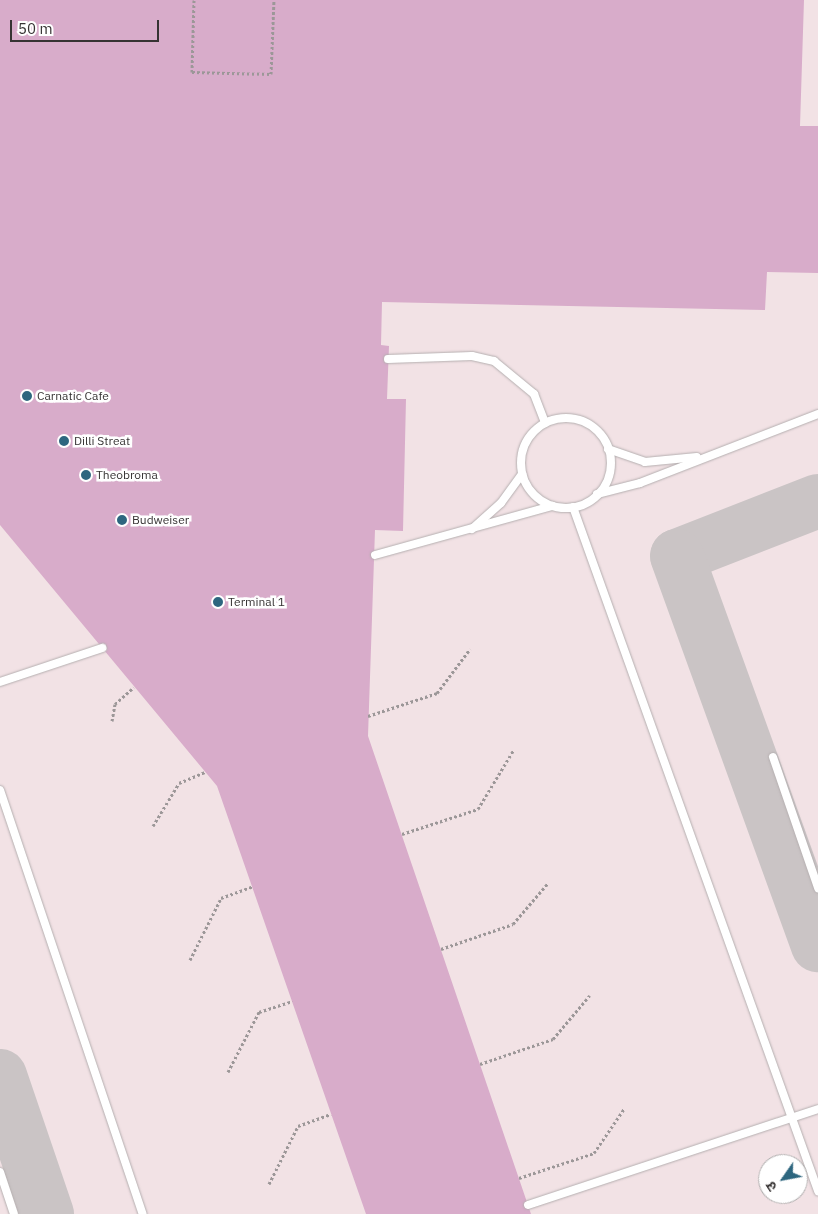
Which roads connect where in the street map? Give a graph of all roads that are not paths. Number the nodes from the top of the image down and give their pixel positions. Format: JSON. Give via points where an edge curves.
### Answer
{"nodes":[{"id":1,"x":388,"y":359,"type":"dead end"},
{"id":2,"x":818,"y":414,"type":"edge"},
{"id":3,"x":545,"y":423,"type":"junction"},
{"id":4,"x":608,"y":449,"type":"junction"},
{"id":5,"x":702,"y":456,"type":"junction"},
{"id":6,"x":522,"y":474,"type":"junction"},
{"id":7,"x":597,"y":494,"type":"junction"},
{"id":8,"x":552,"y":506,"type":"junction"},
{"id":9,"x":573,"y":507,"type":"junction"},
{"id":10,"x":472,"y":529,"type":"junction"},
{"id":11,"x":375,"y":556,"type":"dead end"},
{"id":12,"x":102,"y":648,"type":"dead end"},
{"id":13,"x":0,"y":682,"type":"edge"},
{"id":14,"x":773,"y":757,"type":"dead end"},
{"id":15,"x":0,"y":790,"type":"edge"},
{"id":16,"x":818,"y":888,"type":"edge"},
{"id":17,"x":818,"y":1109,"type":"edge"},
{"id":18,"x":793,"y":1118,"type":"junction"},
{"id":19,"x":0,"y":1172,"type":"edge"},
{"id":20,"x":818,"y":1191,"type":"edge"},
{"id":21,"x":528,"y":1205,"type":"dead end"},
{"id":22,"x":14,"y":1214,"type":"edge"},
{"id":23,"x":144,"y":1214,"type":"edge"}],
"edges":[{"from":1,"to":3,"type":"lane","via":[[472,356],[494,361],[534,394]]},
{"from":2,"to":5,"type":"lane"},
{"from":3,"to":4,"type":"lane","via":[[561,418],[586,422]]},
{"from":3,"to":6,"type":"lane","via":[[522,451]]},
{"from":4,"to":5,"type":"lane","via":[[645,462]]},
{"from":4,"to":7,"type":"lane","via":[[611,467]]},
{"from":5,"to":7,"type":"lane","via":[[640,484]]},
{"from":6,"to":8,"type":"lane","via":[[530,490]]},
{"from":6,"to":10,"type":"lane","via":[[513,490]]},
{"from":7,"to":9,"type":"lane"},
{"from":8,"to":9,"type":"lane"},
{"from":8,"to":10,"type":"lane"},
{"from":9,"to":18,"type":"lane"},
{"from":10,"to":11,"type":"lane"},
{"from":12,"to":13,"type":"lane"},
{"from":14,"to":16,"type":"lane"},
{"from":15,"to":23,"type":"lane"},
{"from":17,"to":18,"type":"lane"},
{"from":18,"to":20,"type":"lane"},
{"from":18,"to":21,"type":"lane"},
{"from":19,"to":22,"type":"lane"}]}
